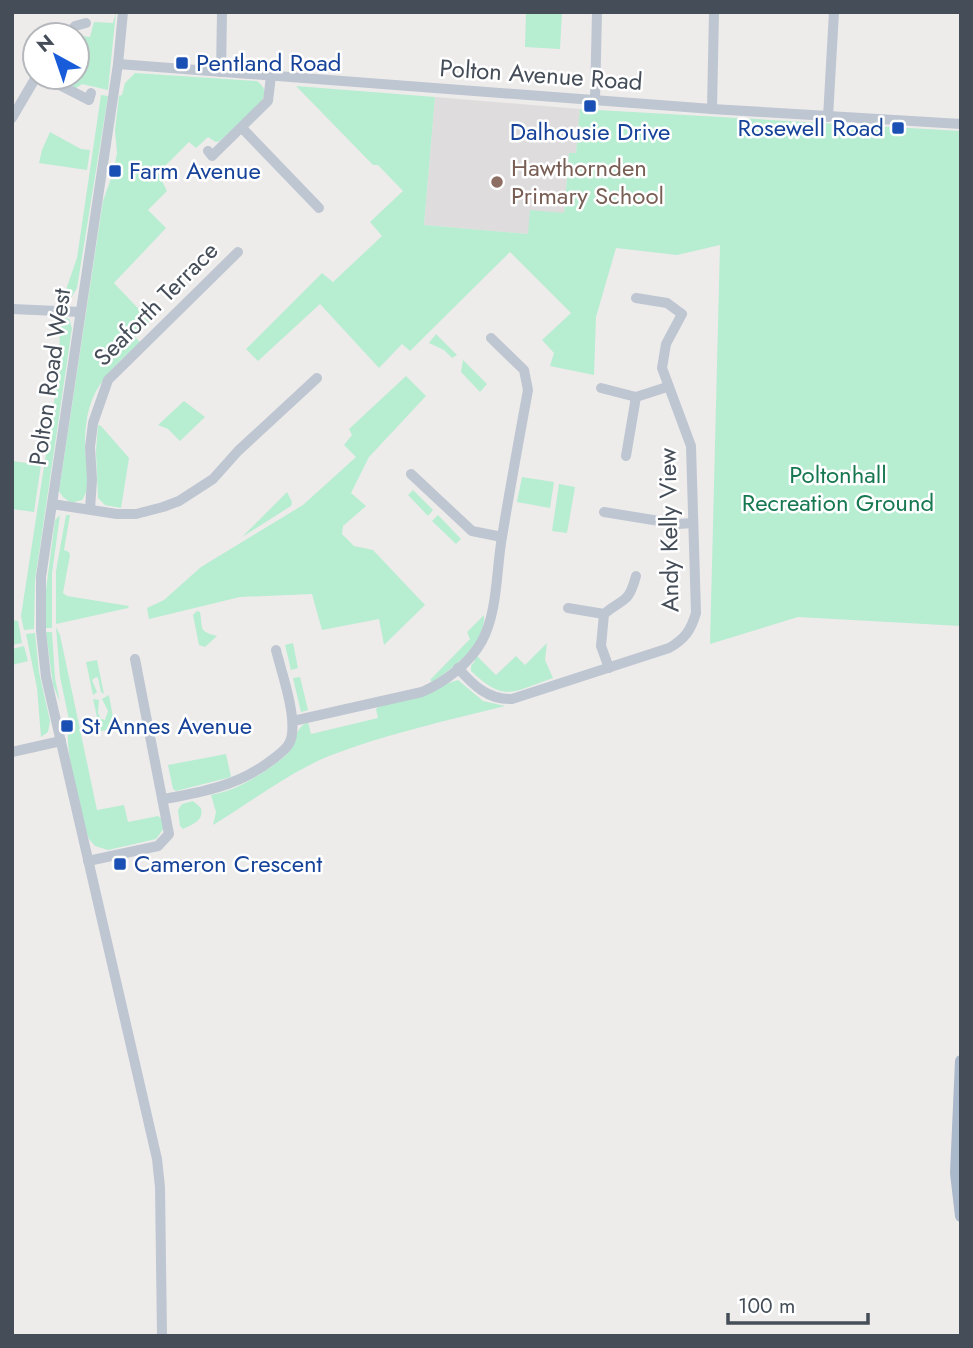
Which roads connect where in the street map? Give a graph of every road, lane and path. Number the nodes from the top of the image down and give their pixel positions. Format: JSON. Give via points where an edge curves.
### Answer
{"nodes":[{"id":1,"x":122,"y":12,"type":"edge"},
{"id":2,"x":222,"y":12,"type":"edge"},
{"id":3,"x":597,"y":12,"type":"edge"},
{"id":4,"x":714,"y":12,"type":"edge"},
{"id":5,"x":834,"y":12,"type":"edge"},
{"id":6,"x":118,"y":64,"type":"junction"},
{"id":7,"x":221,"y":72,"type":"junction"},
{"id":8,"x":271,"y":76,"type":"junction"},
{"id":9,"x":28,"y":91,"type":"edge"},
{"id":10,"x":71,"y":91,"type":"edge"},
{"id":11,"x":91,"y":93,"type":"dead end"},
{"id":12,"x":595,"y":100,"type":"junction"},
{"id":13,"x":712,"y":109,"type":"junction"},
{"id":14,"x":828,"y":117,"type":"junction"},
{"id":15,"x":12,"y":118,"type":"edge"},
{"id":16,"x":961,"y":124,"type":"edge"},
{"id":17,"x":242,"y":128,"type":"junction"},
{"id":18,"x":208,"y":151,"type":"dead end"},
{"id":19,"x":319,"y":208,"type":"dead end"},
{"id":20,"x":238,"y":252,"type":"dead end"},
{"id":21,"x":636,"y":298,"type":"dead end"},
{"id":22,"x":12,"y":309,"type":"edge"},
{"id":23,"x":80,"y":312,"type":"junction"},
{"id":24,"x":491,"y":338,"type":"dead end"},
{"id":25,"x":317,"y":378,"type":"dead end"},
{"id":26,"x":667,"y":387,"type":"junction"},
{"id":27,"x":601,"y":388,"type":"dead end"},
{"id":28,"x":636,"y":397,"type":"junction"},
{"id":29,"x":626,"y":456,"type":"dead end"},
{"id":30,"x":411,"y":474,"type":"dead end"},
{"id":31,"x":52,"y":504,"type":"junction"},
{"id":32,"x":90,"y":509,"type":"junction"},
{"id":33,"x":604,"y":512,"type":"dead end"},
{"id":34,"x":692,"y":523,"type":"junction"},
{"id":35,"x":502,"y":537,"type":"junction"},
{"id":36,"x":636,"y":576,"type":"dead end"},
{"id":37,"x":568,"y":608,"type":"dead end"},
{"id":38,"x":604,"y":614,"type":"junction"},
{"id":39,"x":276,"y":650,"type":"dead end"},
{"id":40,"x":135,"y":659,"type":"dead end"},
{"id":41,"x":458,"y":668,"type":"junction"},
{"id":42,"x":609,"y":668,"type":"junction"},
{"id":43,"x":293,"y":720,"type":"junction"},
{"id":44,"x":61,"y":741,"type":"junction"},
{"id":45,"x":12,"y":752,"type":"edge"},
{"id":46,"x":164,"y":799,"type":"junction"},
{"id":47,"x":88,"y":861,"type":"junction"},
{"id":48,"x":961,"y":1060,"type":"edge"},
{"id":49,"x":961,"y":1216,"type":"edge"},
{"id":50,"x":162,"y":1336,"type":"edge"}],
"edges":[{"from":1,"to":6,"type":"street","name":"Polton Road West"},
{"from":2,"to":7,"type":"street"},
{"from":3,"to":12,"type":"street"},
{"from":4,"to":13,"type":"street"},
{"from":5,"to":14,"type":"street"},
{"from":6,"to":7,"type":"street","name":"Polton Avenue Road"},
{"from":6,"to":23,"type":"street","name":"Polton Road West"},
{"from":7,"to":8,"type":"street","name":"Polton Avenue Road"},
{"from":8,"to":12,"type":"street","name":"Polton Avenue Road"},
{"from":8,"to":17,"type":"street","via":[[268,102]]},
{"from":9,"to":15,"type":"street"},
{"from":10,"to":11,"type":"street","via":[[89,100]]},
{"from":12,"to":13,"type":"street","name":"Polton Avenue Road"},
{"from":13,"to":14,"type":"street","name":"Polton Avenue Road"},
{"from":14,"to":16,"type":"street","name":"Polton Avenue Road"},
{"from":17,"to":18,"type":"street","via":[[212,156]]},
{"from":17,"to":19,"type":"street"},
{"from":20,"to":32,"type":"street","name":"Seaforth Terrace","via":[[108,380],[93,423]]},
{"from":21,"to":26,"type":"street","name":"Andy Kelly View","via":[[667,303],[682,314],[666,344],[662,368]]},
{"from":22,"to":23,"type":"street"},
{"from":23,"to":31,"type":"street","name":"Polton Road West"},
{"from":24,"to":35,"type":"street","via":[[524,370],[528,390]]},
{"from":25,"to":32,"type":"street","via":[[213,479],[190,495],[136,514]]},
{"from":26,"to":28,"type":"street"},
{"from":26,"to":34,"type":"street","name":"Andy Kelly View","via":[[691,446]]},
{"from":27,"to":28,"type":"street"},
{"from":28,"to":29,"type":"street"},
{"from":30,"to":35,"type":"street","via":[[472,531]]},
{"from":31,"to":32,"type":"street"},
{"from":31,"to":44,"type":"street","name":"Polton Road West","via":[[41,577],[41,631]]},
{"from":33,"to":34,"type":"street","via":[[639,512],[678,524]]},
{"from":34,"to":42,"type":"street","name":"Andy Kelly View","via":[[696,613],[691,630],[669,648]]},
{"from":35,"to":41,"type":"street","via":[[490,623],[477,648]]},
{"from":36,"to":38,"type":"street","via":[[631,595]]},
{"from":37,"to":38,"type":"street"},
{"from":38,"to":42,"type":"street","via":[[600,636]]},
{"from":39,"to":43,"type":"street"},
{"from":40,"to":46,"type":"street"},
{"from":41,"to":42,"type":"street","name":"Andy Kelly View","via":[[486,694],[503,699]]},
{"from":41,"to":43,"type":"street","via":[[441,684],[422,692]]},
{"from":43,"to":46,"type":"street","via":[[286,748],[250,775]]},
{"from":44,"to":45,"type":"street"},
{"from":44,"to":47,"type":"street","name":"Polton Road West"},
{"from":46,"to":47,"type":"street","via":[[170,829],[163,843]]},
{"from":47,"to":50,"type":"street","name":"Polton Road West","via":[[157,1158]]},
{"from":48,"to":49,"type":"main road","via":[[956,1172]]}]}
